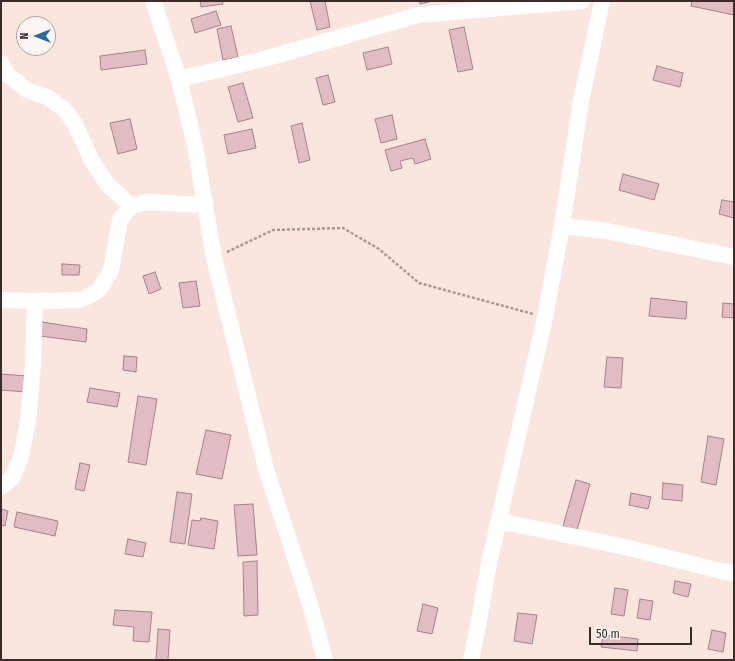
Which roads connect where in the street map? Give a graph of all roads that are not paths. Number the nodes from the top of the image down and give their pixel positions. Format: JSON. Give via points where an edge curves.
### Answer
{"nodes":[{"id":1,"x":153,"y":1,"type":"edge"},
{"id":2,"x":582,"y":1,"type":"edge"},
{"id":3,"x":602,"y":1,"type":"edge"},
{"id":4,"x":1,"y":63,"type":"edge"},
{"id":5,"x":179,"y":79,"type":"junction"},
{"id":6,"x":206,"y":205,"type":"junction"},
{"id":7,"x":130,"y":206,"type":"junction"},
{"id":8,"x":562,"y":226,"type":"junction"},
{"id":9,"x":734,"y":257,"type":"edge"},
{"id":10,"x":1,"y":300,"type":"edge"},
{"id":11,"x":35,"y":301,"type":"junction"},
{"id":12,"x":1,"y":487,"type":"edge"},
{"id":13,"x":499,"y":521,"type":"junction"},
{"id":14,"x":734,"y":573,"type":"edge"},
{"id":15,"x":325,"y":660,"type":"edge"},
{"id":16,"x":471,"y":660,"type":"edge"}],
"edges":[{"from":1,"to":5,"type":"street"},
{"from":2,"to":5,"type":"street","via":[[418,15],[260,60]]},
{"from":3,"to":8,"type":"street","via":[[581,101]]},
{"from":4,"to":7,"type":"street","via":[[8,75],[27,90],[47,97],[64,109],[75,124],[92,161],[107,184]]},
{"from":5,"to":6,"type":"street"},
{"from":6,"to":7,"type":"street","via":[[147,202]]},
{"from":6,"to":15,"type":"street","via":[[214,258],[266,469],[310,604]]},
{"from":7,"to":11,"type":"street","via":[[120,220],[111,270],[100,289],[80,300]]},
{"from":8,"to":9,"type":"street","via":[[607,231]]},
{"from":8,"to":13,"type":"street","via":[[545,317]]},
{"from":10,"to":11,"type":"street"},
{"from":11,"to":12,"type":"street","via":[[28,421],[21,457],[12,478]]},
{"from":13,"to":14,"type":"street"},
{"from":13,"to":16,"type":"street"}]}
